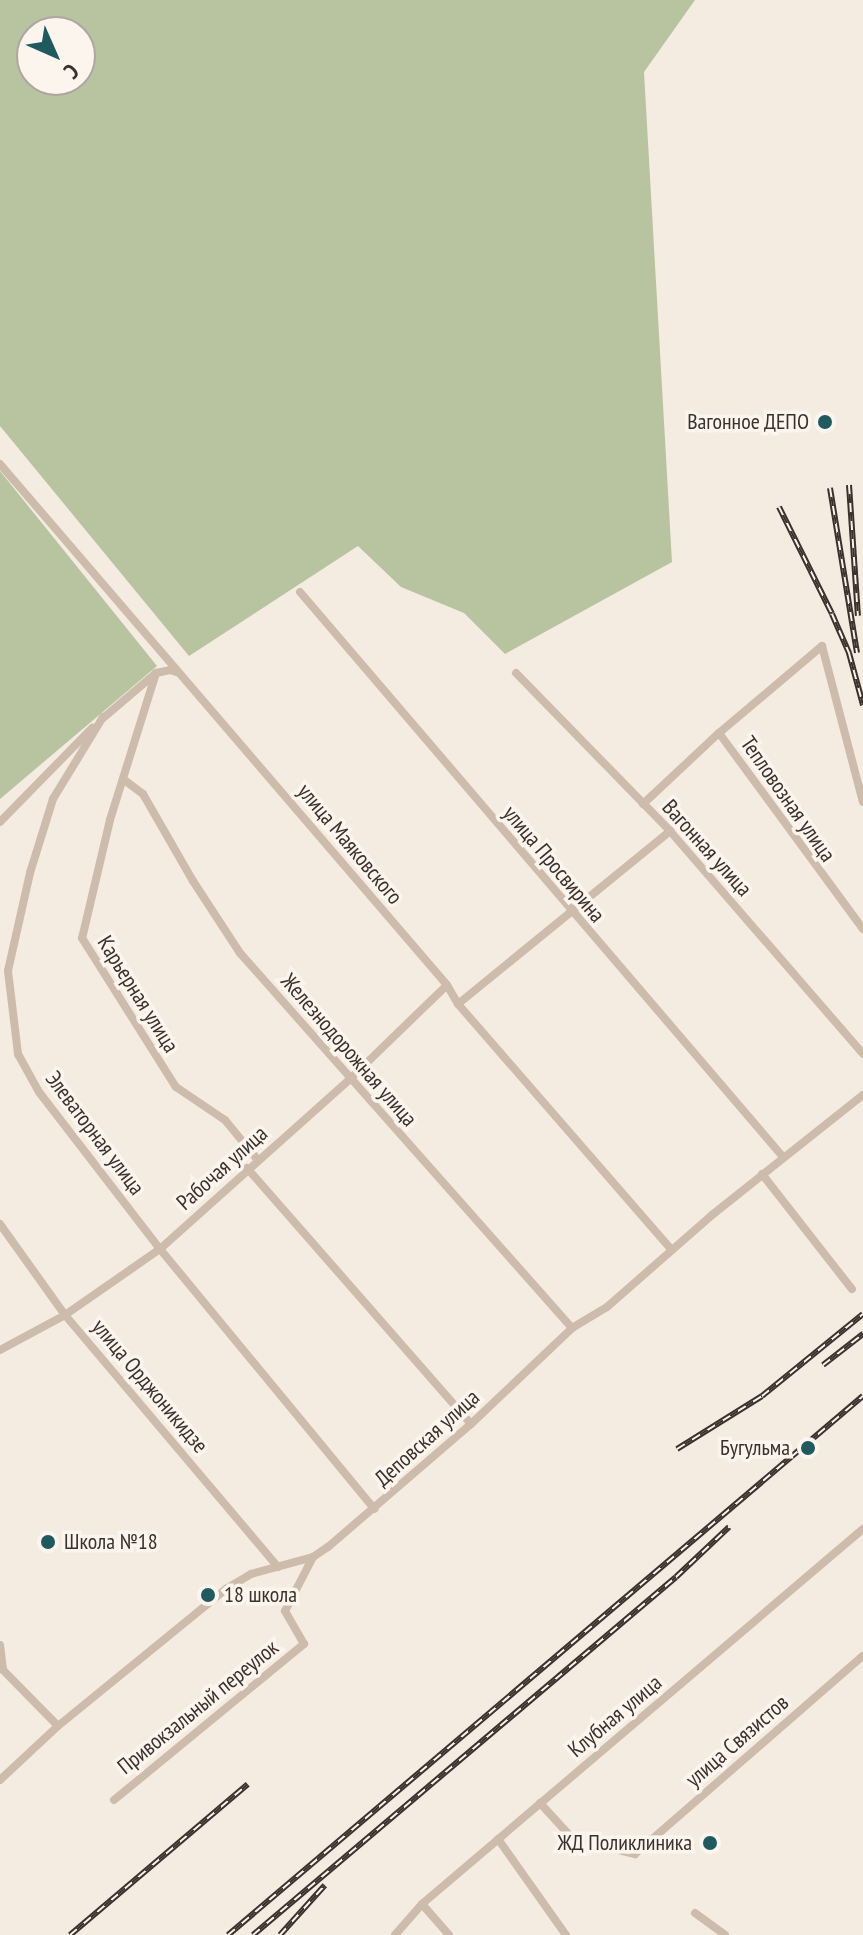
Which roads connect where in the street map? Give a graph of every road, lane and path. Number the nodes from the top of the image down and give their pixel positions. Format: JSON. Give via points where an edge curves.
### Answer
{"nodes":[{"id":1,"x":0,"y":464,"type":"edge"},
{"id":2,"x":300,"y":592,"type":"dead end"},
{"id":3,"x":156,"y":673,"type":"junction"},
{"id":4,"x":516,"y":673,"type":"dead end"},
{"id":5,"x":183,"y":675,"type":"junction"},
{"id":6,"x":103,"y":717,"type":"junction"},
{"id":7,"x":719,"y":733,"type":"junction"},
{"id":8,"x":123,"y":779,"type":"junction"},
{"id":9,"x":863,"y":802,"type":"edge"},
{"id":10,"x":643,"y":804,"type":"junction"},
{"id":11,"x":0,"y":822,"type":"edge"},
{"id":12,"x":670,"y":831,"type":"junction"},
{"id":13,"x":572,"y":913,"type":"junction"},
{"id":14,"x":863,"y":929,"type":"edge"},
{"id":15,"x":4,"y":974,"type":"edge"},
{"id":16,"x":447,"y":985,"type":"junction"},
{"id":17,"x":458,"y":1004,"type":"junction"},
{"id":18,"x":863,"y":1054,"type":"edge"},
{"id":19,"x":350,"y":1079,"type":"junction"},
{"id":20,"x":863,"y":1095,"type":"edge"},
{"id":21,"x":783,"y":1157,"type":"junction"},
{"id":22,"x":257,"y":1159,"type":"junction"},
{"id":23,"x":247,"y":1168,"type":"junction"},
{"id":24,"x":762,"y":1174,"type":"junction"},
{"id":25,"x":0,"y":1224,"type":"edge"},
{"id":26,"x":160,"y":1249,"type":"junction"},
{"id":27,"x":671,"y":1249,"type":"junction"},
{"id":28,"x":852,"y":1289,"type":"dead end"},
{"id":29,"x":65,"y":1315,"type":"junction"},
{"id":30,"x":572,"y":1328,"type":"junction"},
{"id":31,"x":0,"y":1350,"type":"edge"},
{"id":32,"x":471,"y":1424,"type":"junction"},
{"id":33,"x":374,"y":1509,"type":"junction"},
{"id":34,"x":863,"y":1529,"type":"edge"},
{"id":35,"x":313,"y":1557,"type":"junction"},
{"id":36,"x":278,"y":1567,"type":"junction"},
{"id":37,"x":0,"y":1645,"type":"edge"},
{"id":38,"x":863,"y":1656,"type":"edge"},
{"id":39,"x":58,"y":1726,"type":"junction"},
{"id":40,"x":0,"y":1780,"type":"edge"},
{"id":41,"x":114,"y":1800,"type":"dead end"},
{"id":42,"x":540,"y":1803,"type":"junction"},
{"id":43,"x":498,"y":1839,"type":"junction"},
{"id":44,"x":422,"y":1904,"type":"junction"},
{"id":45,"x":695,"y":1913,"type":"dead end"},
{"id":46,"x":395,"y":1935,"type":"edge"},
{"id":47,"x":449,"y":1935,"type":"edge"},
{"id":48,"x":566,"y":1935,"type":"edge"},
{"id":49,"x":725,"y":1935,"type":"edge"}],
"edges":[{"from":1,"to":5,"type":"street","name":"улица Маяковского"},
{"from":2,"to":13,"type":"street","name":"улица Просвирина"},
{"from":3,"to":5,"type":"street","via":[[170,670]]},
{"from":3,"to":6,"type":"street"},
{"from":3,"to":8,"type":"street","name":"Карьерная улица"},
{"from":4,"to":10,"type":"street","name":"Вагонная улица"},
{"from":5,"to":16,"type":"street","name":"улица Маяковского"},
{"from":6,"to":11,"type":"street"},
{"from":6,"to":15,"type":"street","name":"Элеваторная улица","via":[[53,799]]},
{"from":7,"to":9,"type":"street","via":[[822,646]]},
{"from":7,"to":10,"type":"street","name":"Тепловозная улица"},
{"from":7,"to":14,"type":"street","name":"Тепловозная улица"},
{"from":8,"to":19,"type":"street","name":"Железнодорожная улица","via":[[143,794],[240,953]]},
{"from":8,"to":22,"type":"street","name":"Карьерная улица","via":[[82,938],[176,1087],[225,1120]]},
{"from":10,"to":12,"type":"street","name":"Вагонная улица"},
{"from":12,"to":13,"type":"street"},
{"from":12,"to":18,"type":"street","name":"Вагонная улица"},
{"from":13,"to":17,"type":"street"},
{"from":13,"to":21,"type":"street","name":"улица Просвирина"},
{"from":15,"to":26,"type":"street","name":"Элеваторная улица","via":[[18,1054],[39,1092]]},
{"from":16,"to":17,"type":"street","name":"улица Маяковского"},
{"from":16,"to":19,"type":"street","name":"Рабочая улица"},
{"from":17,"to":27,"type":"street","name":"улица Маяковского"},
{"from":19,"to":22,"type":"street","name":"Рабочая улица"},
{"from":19,"to":30,"type":"street","name":"Железнодорожная улица"},
{"from":20,"to":21,"type":"street","name":"Деповская улица"},
{"from":21,"to":24,"type":"street","name":"Деповская улица"},
{"from":22,"to":23,"type":"street","name":"Рабочая улица"},
{"from":23,"to":26,"type":"street","name":"Рабочая улица"},
{"from":23,"to":32,"type":"street"},
{"from":24,"to":27,"type":"street","name":"Деповская улица"},
{"from":24,"to":28,"type":"street"},
{"from":25,"to":29,"type":"street","name":"улица Орджоникидзе"},
{"from":26,"to":29,"type":"street","name":"Рабочая улица"},
{"from":26,"to":33,"type":"street","name":"Элеваторная улица"},
{"from":27,"to":30,"type":"street","name":"Деповская улица","via":[[607,1307]]},
{"from":29,"to":31,"type":"street","name":"Рабочая улица"},
{"from":29,"to":36,"type":"street","name":"улица Орджоникидзе"},
{"from":30,"to":32,"type":"street","name":"Деповская улица"},
{"from":32,"to":33,"type":"street","name":"Деповская улица"},
{"from":33,"to":35,"type":"street","name":"Деповская улица"},
{"from":34,"to":42,"type":"street","name":"Клубная улица"},
{"from":35,"to":36,"type":"street","name":"Деповская улица"},
{"from":35,"to":41,"type":"street","name":"Привокзальный переулок","via":[[285,1611],[304,1644]]},
{"from":36,"to":39,"type":"street","name":"Деповская улица","via":[[251,1574],[226,1589]]},
{"from":37,"to":39,"type":"street","via":[[3,1670]]},
{"from":38,"to":42,"type":"street","name":"улица Связистов","via":[[635,1854],[602,1846],[583,1850]]},
{"from":39,"to":40,"type":"street","name":"Деповская улица"},
{"from":42,"to":43,"type":"street","name":"Клубная улица"},
{"from":43,"to":44,"type":"street","name":"Клубная улица"},
{"from":43,"to":48,"type":"street"},
{"from":44,"to":46,"type":"street","name":"Клубная улица"},
{"from":44,"to":47,"type":"street"},
{"from":45,"to":49,"type":"street"}]}
